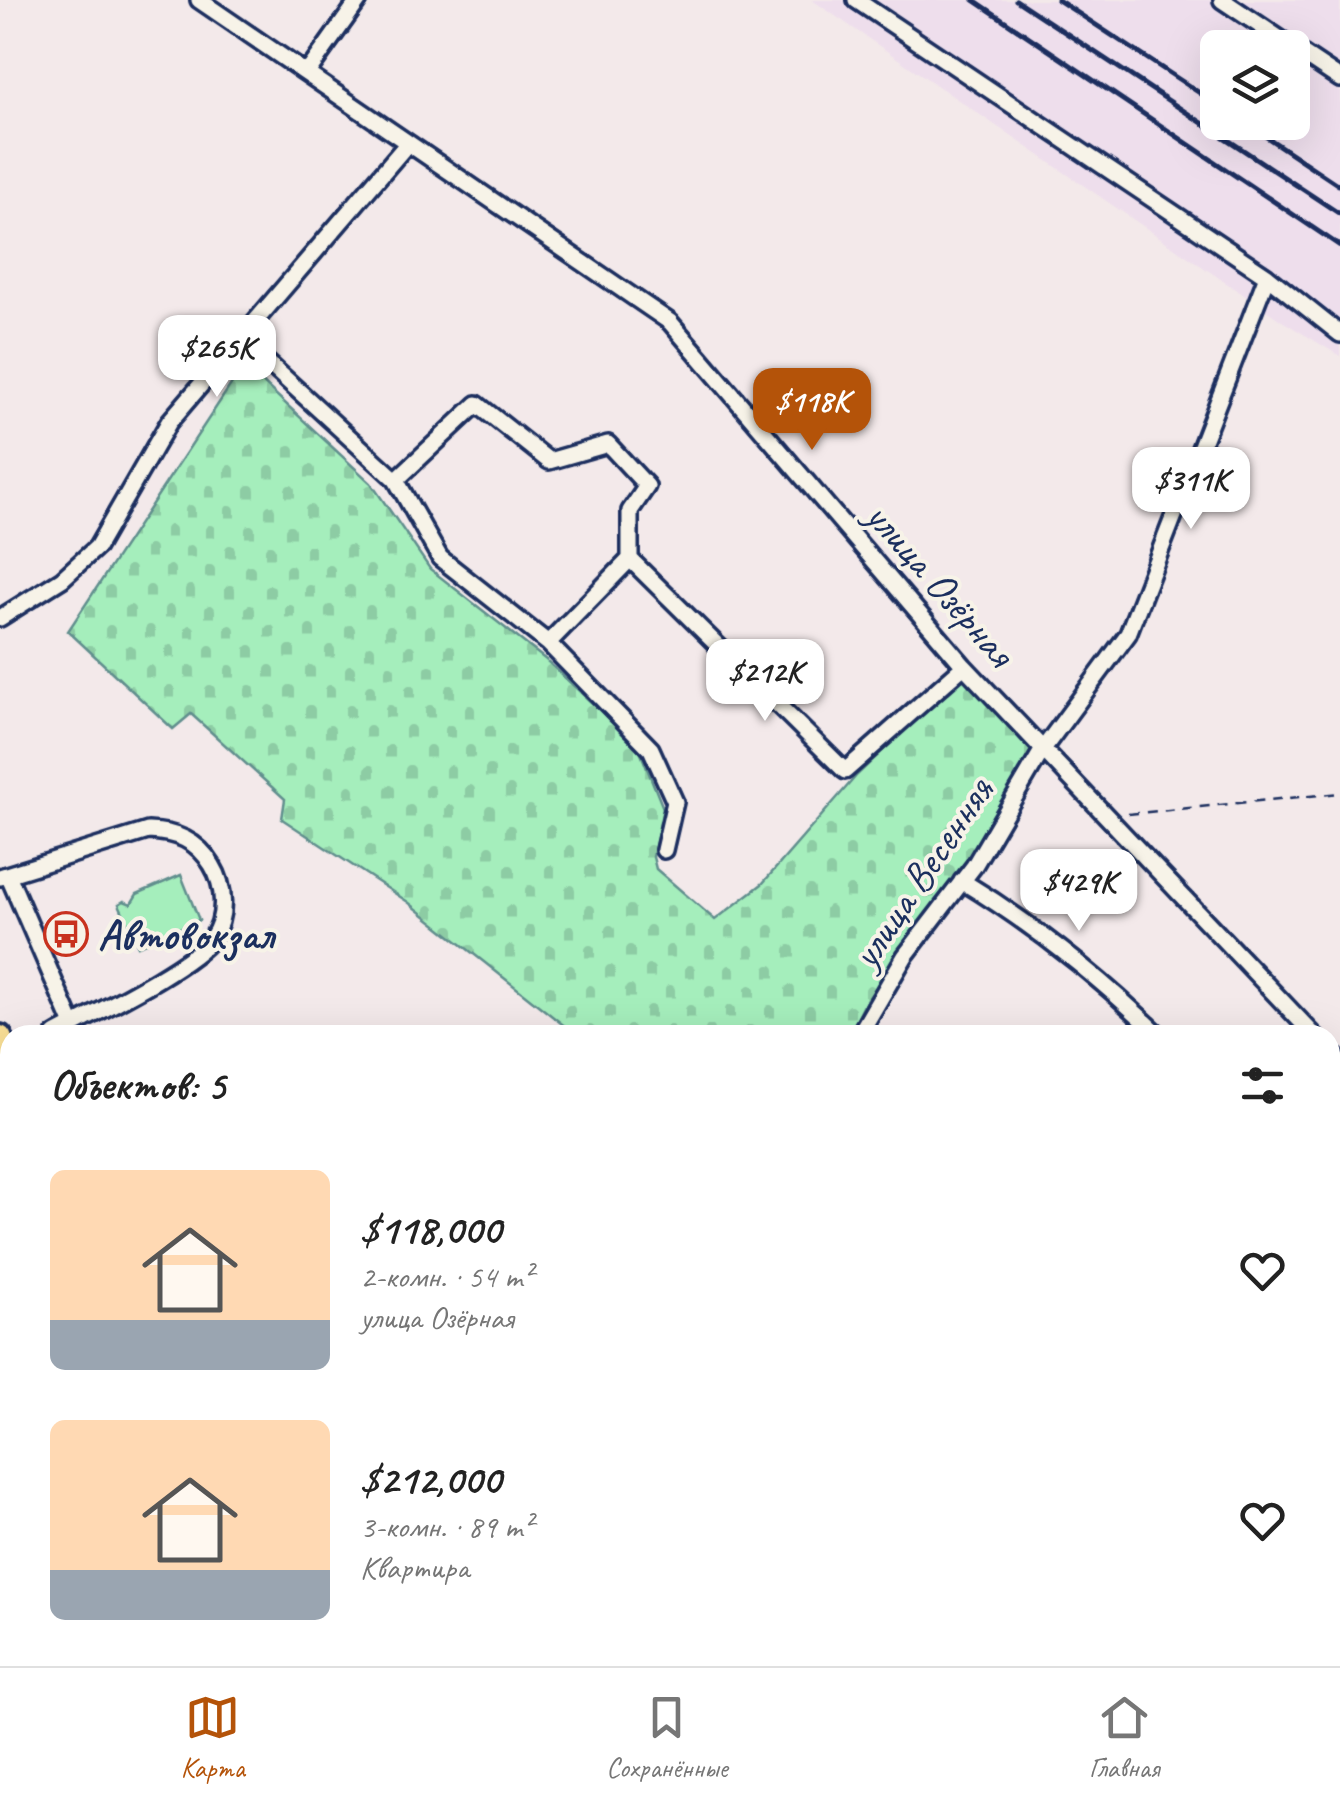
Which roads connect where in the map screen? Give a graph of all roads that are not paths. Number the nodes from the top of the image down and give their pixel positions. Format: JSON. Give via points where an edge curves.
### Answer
{"nodes":[{"id":1,"x":199,"y":0,"type":"edge"},
{"id":2,"x":359,"y":0,"type":"edge"},
{"id":3,"x":856,"y":0,"type":"edge"},
{"id":4,"x":1222,"y":0,"type":"edge"},
{"id":5,"x":307,"y":73,"type":"junction"},
{"id":6,"x":1340,"y":79,"type":"edge"},
{"id":7,"x":408,"y":143,"type":"junction"},
{"id":8,"x":1267,"y":276,"type":"junction"},
{"id":9,"x":1340,"y":334,"type":"edge"},
{"id":10,"x":242,"y":338,"type":"junction"},
{"id":11,"x":396,"y":480,"type":"junction"},
{"id":12,"x":630,"y":559,"type":"junction"},
{"id":13,"x":0,"y":618,"type":"edge"},
{"id":14,"x":548,"y":642,"type":"junction"},
{"id":15,"x":964,"y":666,"type":"junction"},
{"id":16,"x":1043,"y":748,"type":"junction"},
{"id":17,"x":664,"y":850,"type":"dead end"},
{"id":18,"x":4,"y":876,"type":"edge"},
{"id":19,"x":962,"y":882,"type":"junction"},
{"id":20,"x":73,"y":1025,"type":"joint"},
{"id":21,"x":865,"y":1025,"type":"edge"},
{"id":22,"x":1149,"y":1025,"type":"edge"},
{"id":23,"x":1305,"y":1025,"type":"edge"}],
"edges":[{"from":1,"to":5,"type":"street","name":"улица Озёрная"},
{"from":2,"to":5,"type":"street"},
{"from":3,"to":8,"type":"street"},
{"from":4,"to":6,"type":"street"},
{"from":5,"to":7,"type":"street","name":"улица Озёрная"},
{"from":7,"to":10,"type":"street"},
{"from":7,"to":15,"type":"street","name":"улица Озёрная","via":[[670,322]]},
{"from":8,"to":9,"type":"street"},
{"from":8,"to":16,"type":"street","name":"улица Весенняя","via":[[1128,634]]},
{"from":10,"to":11,"type":"street"},
{"from":10,"to":13,"type":"street","via":[[169,422],[96,547],[62,579]]},
{"from":11,"to":12,"type":"street","via":[[477,404],[549,462],[608,444],[647,486],[630,511]]},
{"from":11,"to":14,"type":"street","via":[[440,558]]},
{"from":12,"to":14,"type":"street"},
{"from":12,"to":15,"type":"street","via":[[845,771]]},
{"from":14,"to":17,"type":"street","via":[[651,748],[675,802]]},
{"from":15,"to":16,"type":"street","name":"улица Озёрная"},
{"from":16,"to":19,"type":"street","name":"улица Весенняя"},
{"from":16,"to":23,"type":"street","name":"улица Озёрная"},
{"from":18,"to":20,"type":"street"},
{"from":18,"to":20,"type":"street","via":[[148,831],[190,840],[218,873],[222,916],[214,936],[194,956]]},
{"from":19,"to":21,"type":"street","name":"улица Весенняя","via":[[905,956]]},
{"from":19,"to":22,"type":"street","via":[[1024,919]]}]}
